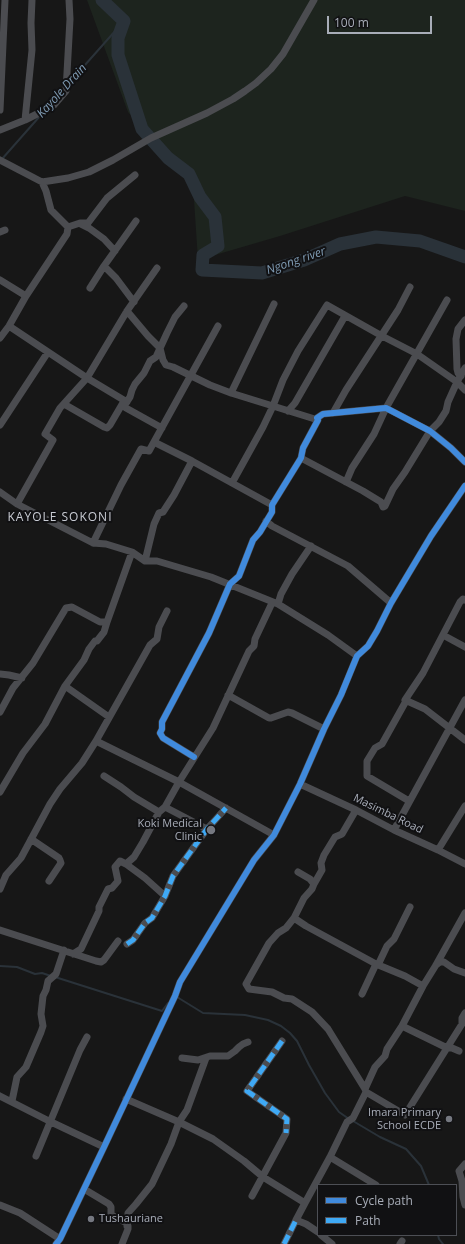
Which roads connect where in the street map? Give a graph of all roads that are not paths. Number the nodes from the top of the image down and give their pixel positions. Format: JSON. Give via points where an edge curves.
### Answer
{"nodes":[{"id":1,"x":5,"y":0,"type":"edge"},
{"id":2,"x":32,"y":0,"type":"edge"},
{"id":3,"x":69,"y":0,"type":"edge"},
{"id":4,"x":314,"y":0,"type":"edge"},
{"id":5,"x":0,"y":110,"type":"edge"},
{"id":6,"x":25,"y":120,"type":"junction"},
{"id":7,"x":0,"y":130,"type":"edge"},
{"id":8,"x":0,"y":160,"type":"edge"},
{"id":9,"x":135,"y":175,"type":"dead end"},
{"id":10,"x":42,"y":182,"type":"junction"},
{"id":11,"x":136,"y":221,"type":"dead end"},
{"id":12,"x":80,"y":223,"type":"junction"},
{"id":13,"x":68,"y":227,"type":"junction"},
{"id":14,"x":115,"y":251,"type":"junction"},
{"id":15,"x":104,"y":266,"type":"junction"},
{"id":16,"x":157,"y":268,"type":"dead end"},
{"id":17,"x":0,"y":280,"type":"edge"},
{"id":18,"x":410,"y":287,"type":"dead end"},
{"id":19,"x":90,"y":288,"type":"dead end"},
{"id":20,"x":26,"y":296,"type":"junction"},
{"id":21,"x":447,"y":300,"type":"dead end"},
{"id":22,"x":134,"y":302,"type":"junction"},
{"id":23,"x":274,"y":304,"type":"dead end"},
{"id":24,"x":184,"y":306,"type":"dead end"},
{"id":25,"x":127,"y":311,"type":"junction"},
{"id":26,"x":345,"y":316,"type":"junction"},
{"id":27,"x":465,"y":320,"type":"edge"},
{"id":28,"x":9,"y":326,"type":"junction"},
{"id":29,"x":218,"y":326,"type":"dead end"},
{"id":30,"x":382,"y":336,"type":"junction"},
{"id":31,"x":0,"y":338,"type":"edge"},
{"id":32,"x":160,"y":348,"type":"junction"},
{"id":33,"x":48,"y":352,"type":"junction"},
{"id":34,"x":417,"y":354,"type":"junction"},
{"id":35,"x":465,"y":368,"type":"edge"},
{"id":36,"x":191,"y":375,"type":"junction"},
{"id":37,"x":87,"y":378,"type":"junction"},
{"id":38,"x":459,"y":379,"type":"junction"},
{"id":39,"x":465,"y":390,"type":"edge"},
{"id":40,"x":230,"y":393,"type":"junction"},
{"id":41,"x":125,"y":401,"type":"junction"},
{"id":42,"x":64,"y":404,"type":"junction"},
{"id":43,"x":273,"y":406,"type":"junction"},
{"id":44,"x":386,"y":408,"type":"junction"},
{"id":45,"x":288,"y":411,"type":"junction"},
{"id":46,"x":333,"y":413,"type":"junction"},
{"id":47,"x":318,"y":420,"type":"junction"},
{"id":48,"x":0,"y":425,"type":"edge"},
{"id":49,"x":162,"y":428,"type":"junction"},
{"id":50,"x":430,"y":431,"type":"junction"},
{"id":51,"x":154,"y":442,"type":"junction"},
{"id":52,"x":301,"y":458,"type":"junction"},
{"id":53,"x":192,"y":461,"type":"junction"},
{"id":54,"x":465,"y":462,"type":"edge"},
{"id":55,"x":346,"y":482,"type":"junction"},
{"id":56,"x":232,"y":483,"type":"junction"},
{"id":57,"x":465,"y":486,"type":"edge"},
{"id":58,"x":0,"y":492,"type":"edge"},
{"id":59,"x":17,"y":504,"type":"junction"},
{"id":60,"x":272,"y":505,"type":"junction"},
{"id":61,"x":266,"y":521,"type":"junction"},
{"id":62,"x":93,"y":543,"type":"junction"},
{"id":63,"x":311,"y":546,"type":"junction"},
{"id":64,"x":132,"y":552,"type":"junction"},
{"id":65,"x":145,"y":561,"type":"junction"},
{"id":66,"x":230,"y":584,"type":"junction"},
{"id":67,"x":465,"y":600,"type":"edge"},
{"id":68,"x":391,"y":603,"type":"junction"},
{"id":69,"x":275,"y":604,"type":"junction"},
{"id":70,"x":167,"y":611,"type":"dead end"},
{"id":71,"x":107,"y":622,"type":"junction"},
{"id":72,"x":443,"y":635,"type":"junction"},
{"id":73,"x":465,"y":647,"type":"edge"},
{"id":74,"x":357,"y":656,"type":"junction"},
{"id":75,"x":0,"y":674,"type":"edge"},
{"id":76,"x":22,"y":678,"type":"junction"},
{"id":77,"x":66,"y":686,"type":"junction"},
{"id":78,"x":228,"y":695,"type":"junction"},
{"id":79,"x":465,"y":700,"type":"edge"},
{"id":80,"x":406,"y":701,"type":"junction"},
{"id":81,"x":0,"y":712,"type":"edge"},
{"id":82,"x":110,"y":716,"type":"junction"},
{"id":83,"x":324,"y":729,"type":"junction"},
{"id":84,"x":450,"y":729,"type":"junction"},
{"id":85,"x":465,"y":740,"type":"edge"},
{"id":86,"x":96,"y":741,"type":"junction"},
{"id":87,"x":194,"y":756,"type":"junction"},
{"id":88,"x":104,"y":776,"type":"dead end"},
{"id":89,"x":179,"y":782,"type":"junction"},
{"id":90,"x":300,"y":784,"type":"junction"},
{"id":91,"x":0,"y":792,"type":"edge"},
{"id":92,"x":409,"y":800,"type":"junction"},
{"id":93,"x":465,"y":806,"type":"edge"},
{"id":94,"x":165,"y":807,"type":"junction"},
{"id":95,"x":226,"y":808,"type":"junction"},
{"id":96,"x":356,"y":810,"type":"junction"},
{"id":97,"x":158,"y":812,"type":"junction"},
{"id":98,"x":207,"y":829,"type":"junction"},
{"id":99,"x":394,"y":830,"type":"junction"},
{"id":100,"x":274,"y":835,"type":"junction"},
{"id":101,"x":31,"y":839,"type":"junction"},
{"id":102,"x":438,"y":850,"type":"junction"},
{"id":103,"x":126,"y":864,"type":"junction"},
{"id":104,"x":465,"y":864,"type":"edge"},
{"id":105,"x":298,"y":872,"type":"dead end"},
{"id":106,"x":3,"y":873,"type":"edge"},
{"id":107,"x":49,"y":881,"type":"dead end"},
{"id":108,"x":314,"y":884,"type":"junction"},
{"id":109,"x":0,"y":890,"type":"edge"},
{"id":110,"x":165,"y":896,"type":"junction"},
{"id":111,"x":410,"y":907,"type":"dead end"},
{"id":112,"x":465,"y":913,"type":"edge"},
{"id":113,"x":294,"y":918,"type":"junction"},
{"id":114,"x":0,"y":930,"type":"edge"},
{"id":115,"x":118,"y":941,"type":"dead end"},
{"id":116,"x":127,"y":944,"type":"dead end"},
{"id":117,"x":64,"y":950,"type":"junction"},
{"id":118,"x":73,"y":954,"type":"junction"},
{"id":119,"x":377,"y":964,"type":"junction"},
{"id":120,"x":436,"y":965,"type":"junction"},
{"id":121,"x":465,"y":973,"type":"edge"},
{"id":122,"x":423,"y":986,"type":"junction"},
{"id":123,"x":362,"y":994,"type":"dead end"},
{"id":124,"x":465,"y":1013,"type":"edge"},
{"id":125,"x":402,"y":1026,"type":"junction"},
{"id":126,"x":87,"y":1037,"type":"dead end"},
{"id":127,"x":282,"y":1041,"type":"dead end"},
{"id":128,"x":248,"y":1042,"type":"dead end"},
{"id":129,"x":448,"y":1048,"type":"junction"},
{"id":130,"x":459,"y":1052,"type":"dead end"},
{"id":131,"x":182,"y":1058,"type":"dead end"},
{"id":132,"x":206,"y":1058,"type":"junction"},
{"id":133,"x":366,"y":1090,"type":"junction"},
{"id":134,"x":0,"y":1096,"type":"edge"},
{"id":135,"x":126,"y":1099,"type":"junction"},
{"id":136,"x":12,"y":1101,"type":"junction"},
{"id":137,"x":49,"y":1121,"type":"junction"},
{"id":138,"x":179,"y":1122,"type":"junction"},
{"id":139,"x":104,"y":1147,"type":"junction"},
{"id":140,"x":36,"y":1156,"type":"dead end"},
{"id":141,"x":330,"y":1157,"type":"junction"},
{"id":142,"x":465,"y":1164,"type":"edge"},
{"id":143,"x":263,"y":1177,"type":"junction"},
{"id":144,"x":374,"y":1184,"type":"edge"},
{"id":145,"x":84,"y":1189,"type":"junction"},
{"id":146,"x":252,"y":1196,"type":"dead end"},
{"id":147,"x":305,"y":1203,"type":"junction"},
{"id":148,"x":0,"y":1205,"type":"edge"},
{"id":149,"x":465,"y":1205,"type":"edge"},
{"id":150,"x":296,"y":1220,"type":"junction"},
{"id":151,"x":128,"y":1226,"type":"junction"},
{"id":152,"x":317,"y":1231,"type":"edge"},
{"id":153,"x":322,"y":1236,"type":"edge"},
{"id":154,"x":58,"y":1241,"type":"edge"},
{"id":155,"x":122,"y":1244,"type":"edge"},
{"id":156,"x":284,"y":1244,"type":"edge"},
{"id":157,"x":332,"y":1244,"type":"edge"}],
"edges":[{"from":1,"to":5,"type":"street"},
{"from":2,"to":6,"type":"street","via":[[32,50]]},
{"from":3,"to":6,"type":"street","via":[[66,91],[54,104]]},
{"from":4,"to":10,"type":"street","via":[[283,54],[271,69],[233,99],[151,138],[89,172]]},
{"from":6,"to":7,"type":"street"},
{"from":8,"to":10,"type":"street"},
{"from":9,"to":12,"type":"street","via":[[107,198],[88,223]]},
{"from":10,"to":13,"type":"street","via":[[50,210]]},
{"from":11,"to":14,"type":"street"},
{"from":12,"to":13,"type":"street"},
{"from":12,"to":14,"type":"street","via":[[104,239]]},
{"from":13,"to":20,"type":"street","via":[[67,234]]},
{"from":14,"to":15,"type":"street"},
{"from":15,"to":19,"type":"street"},
{"from":15,"to":22,"type":"street"},
{"from":16,"to":22,"type":"street"},
{"from":17,"to":20,"type":"street"},
{"from":18,"to":30,"type":"street"},
{"from":20,"to":28,"type":"street"},
{"from":21,"to":34,"type":"street"},
{"from":22,"to":25,"type":"street"},
{"from":23,"to":40,"type":"street"},
{"from":24,"to":32,"type":"street","via":[[175,317]]},
{"from":25,"to":32,"type":"street"},
{"from":25,"to":37,"type":"street"},
{"from":26,"to":30,"type":"street"},
{"from":26,"to":43,"type":"street","via":[[329,305],[326,306],[298,351]]},
{"from":26,"to":45,"type":"street"},
{"from":27,"to":38,"type":"street","via":[[456,334]]},
{"from":28,"to":31,"type":"street"},
{"from":28,"to":33,"type":"street"},
{"from":29,"to":36,"type":"street"},
{"from":30,"to":34,"type":"street"},
{"from":30,"to":46,"type":"street"},
{"from":32,"to":36,"type":"street","via":[[166,365]]},
{"from":32,"to":41,"type":"street","via":[[156,358],[150,361],[130,397]]},
{"from":33,"to":37,"type":"street"},
{"from":33,"to":48,"type":"street"},
{"from":34,"to":38,"type":"street"},
{"from":34,"to":44,"type":"street"},
{"from":35,"to":38,"type":"street"},
{"from":36,"to":40,"type":"street"},
{"from":36,"to":49,"type":"street"},
{"from":37,"to":41,"type":"street"},
{"from":37,"to":42,"type":"street"},
{"from":38,"to":39,"type":"street"},
{"from":38,"to":50,"type":"street","via":[[446,411]]},
{"from":40,"to":43,"type":"street"},
{"from":41,"to":42,"type":"street","via":[[107,428]]},
{"from":41,"to":49,"type":"street","via":[[126,408]]},
{"from":42,"to":59,"type":"street","via":[[45,434],[53,440]]},
{"from":43,"to":45,"type":"street"},
{"from":43,"to":56,"type":"street"},
{"from":44,"to":46,"type":"street"},
{"from":44,"to":50,"type":"street"},
{"from":44,"to":55,"type":"street"},
{"from":45,"to":47,"type":"street"},
{"from":46,"to":47,"type":"street","via":[[320,415]]},
{"from":47,"to":52,"type":"street","via":[[303,448]]},
{"from":49,"to":51,"type":"street"},
{"from":50,"to":54,"type":"street"},
{"from":50,"to":55,"type":"street","via":[[383,507],[381,502]]},
{"from":51,"to":53,"type":"street"},
{"from":51,"to":62,"type":"street","via":[[148,451],[141,449]]},
{"from":52,"to":55,"type":"street"},
{"from":52,"to":60,"type":"street"},
{"from":53,"to":56,"type":"street"},
{"from":53,"to":65,"type":"street","via":[[163,512],[159,513]]},
{"from":56,"to":60,"type":"street"},
{"from":57,"to":68,"type":"street"},
{"from":58,"to":59,"type":"street"},
{"from":59,"to":62,"type":"street"},
{"from":60,"to":61,"type":"street","via":[[272,512]]},
{"from":61,"to":63,"type":"street"},
{"from":61,"to":66,"type":"street","via":[[253,540],[239,576]]},
{"from":62,"to":64,"type":"street"},
{"from":63,"to":68,"type":"street","via":[[348,566]]},
{"from":63,"to":69,"type":"street"},
{"from":64,"to":65,"type":"street"},
{"from":64,"to":71,"type":"street"},
{"from":65,"to":66,"type":"street","via":[[158,561]]},
{"from":66,"to":69,"type":"street"},
{"from":66,"to":87,"type":"street","via":[[209,633],[162,722],[160,733],[163,738]]},
{"from":67,"to":72,"type":"street","via":[[460,602]]},
{"from":68,"to":74,"type":"street","via":[[368,646]]},
{"from":69,"to":74,"type":"street","via":[[328,635]]},
{"from":69,"to":78,"type":"street"},
{"from":70,"to":82,"type":"street","via":[[159,627],[157,639],[150,645]]},
{"from":71,"to":76,"type":"street","via":[[100,622],[72,607],[66,608]]},
{"from":71,"to":77,"type":"street","via":[[104,632],[97,641],[94,641]]},
{"from":72,"to":73,"type":"street"},
{"from":72,"to":80,"type":"street"},
{"from":74,"to":83,"type":"street"},
{"from":75,"to":76,"type":"street"},
{"from":76,"to":81,"type":"street","via":[[13,688]]},
{"from":77,"to":82,"type":"street"},
{"from":77,"to":91,"type":"street","via":[[45,724],[23,753]]},
{"from":78,"to":83,"type":"street","via":[[269,718],[288,712]]},
{"from":78,"to":87,"type":"street","via":[[213,728]]},
{"from":79,"to":84,"type":"street"},
{"from":80,"to":84,"type":"street","via":[[425,710]]},
{"from":80,"to":92,"type":"street","via":[[382,744],[375,748],[367,761],[367,776]]},
{"from":82,"to":86,"type":"street"},
{"from":83,"to":90,"type":"street"},
{"from":84,"to":85,"type":"street"},
{"from":84,"to":92,"type":"street"},
{"from":86,"to":89,"type":"street"},
{"from":86,"to":101,"type":"street","via":[[50,804]]},
{"from":87,"to":89,"type":"street"},
{"from":88,"to":97,"type":"street"},
{"from":89,"to":94,"type":"street"},
{"from":89,"to":95,"type":"street"},
{"from":90,"to":96,"type":"street","name":"Masimba Road"},
{"from":90,"to":100,"type":"street"},
{"from":92,"to":99,"type":"street"},
{"from":93,"to":102,"type":"street"},
{"from":94,"to":97,"type":"street"},
{"from":94,"to":98,"type":"street"},
{"from":95,"to":98,"type":"street"},
{"from":95,"to":100,"type":"street"},
{"from":96,"to":99,"type":"street","name":"Masimba Road"},
{"from":96,"to":108,"type":"street","via":[[342,834],[335,837],[324,855],[322,870]]},
{"from":97,"to":103,"type":"street","via":[[134,857]]},
{"from":98,"to":110,"type":"street","via":[[173,876]]},
{"from":99,"to":102,"type":"street","name":"Masimba Road"},
{"from":100,"to":135,"type":"street","via":[[254,860],[180,982]]},
{"from":101,"to":106,"type":"street","via":[[21,858]]},
{"from":101,"to":107,"type":"street","via":[[60,860],[61,863]]},
{"from":102,"to":104,"type":"street","name":"Masimba Road"},
{"from":103,"to":110,"type":"street"},
{"from":103,"to":118,"type":"street","via":[[120,861],[115,867],[118,881],[108,889],[81,949]]},
{"from":105,"to":108,"type":"street"},
{"from":106,"to":109,"type":"street"},
{"from":108,"to":113,"type":"street"},
{"from":110,"to":116,"type":"street","via":[[152,918]]},
{"from":111,"to":119,"type":"street","via":[[394,939]]},
{"from":112,"to":120,"type":"street"},
{"from":113,"to":119,"type":"street"},
{"from":113,"to":133,"type":"street","via":[[269,943],[246,984],[249,989],[272,992],[292,999],[312,1012],[328,1030]]},
{"from":114,"to":117,"type":"street"},
{"from":115,"to":118,"type":"street","via":[[101,962]]},
{"from":117,"to":118,"type":"street"},
{"from":117,"to":136,"type":"street","via":[[56,974],[48,980],[41,1014],[43,1026],[26,1067],[17,1077]]},
{"from":119,"to":122,"type":"street"},
{"from":119,"to":123,"type":"street"},
{"from":120,"to":121,"type":"street","via":[[444,962]]},
{"from":120,"to":122,"type":"street"},
{"from":122,"to":125,"type":"street"},
{"from":124,"to":129,"type":"street","via":[[462,1024]]},
{"from":125,"to":129,"type":"street"},
{"from":125,"to":133,"type":"street","via":[[385,1056],[375,1067]]},
{"from":126,"to":137,"type":"street"},
{"from":127,"to":143,"type":"street","via":[[247,1091],[287,1119],[286,1133]]},
{"from":128,"to":132,"type":"street","via":[[228,1056]]},
{"from":129,"to":130,"type":"street"},
{"from":129,"to":133,"type":"street","via":[[405,1115]]},
{"from":131,"to":132,"type":"street"},
{"from":132,"to":138,"type":"street","via":[[187,1110]]},
{"from":133,"to":141,"type":"street"},
{"from":134,"to":136,"type":"street"},
{"from":135,"to":138,"type":"street"},
{"from":135,"to":139,"type":"street"},
{"from":136,"to":137,"type":"street"},
{"from":137,"to":139,"type":"street"},
{"from":137,"to":140,"type":"street"},
{"from":138,"to":143,"type":"street","via":[[213,1140]]},
{"from":138,"to":151,"type":"street","via":[[152,1184],[128,1213]]},
{"from":139,"to":145,"type":"street"},
{"from":141,"to":144,"type":"street"},
{"from":141,"to":147,"type":"street"},
{"from":142,"to":149,"type":"street","via":[[459,1171]]},
{"from":143,"to":146,"type":"street"},
{"from":143,"to":147,"type":"street"},
{"from":145,"to":151,"type":"street","via":[[109,1204],[111,1215]]},
{"from":145,"to":154,"type":"street"},
{"from":147,"to":150,"type":"street"},
{"from":148,"to":154,"type":"street","via":[[20,1213]]},
{"from":150,"to":152,"type":"street"},
{"from":150,"to":156,"type":"street"},
{"from":151,"to":155,"type":"street"},
{"from":153,"to":157,"type":"street"}]}
